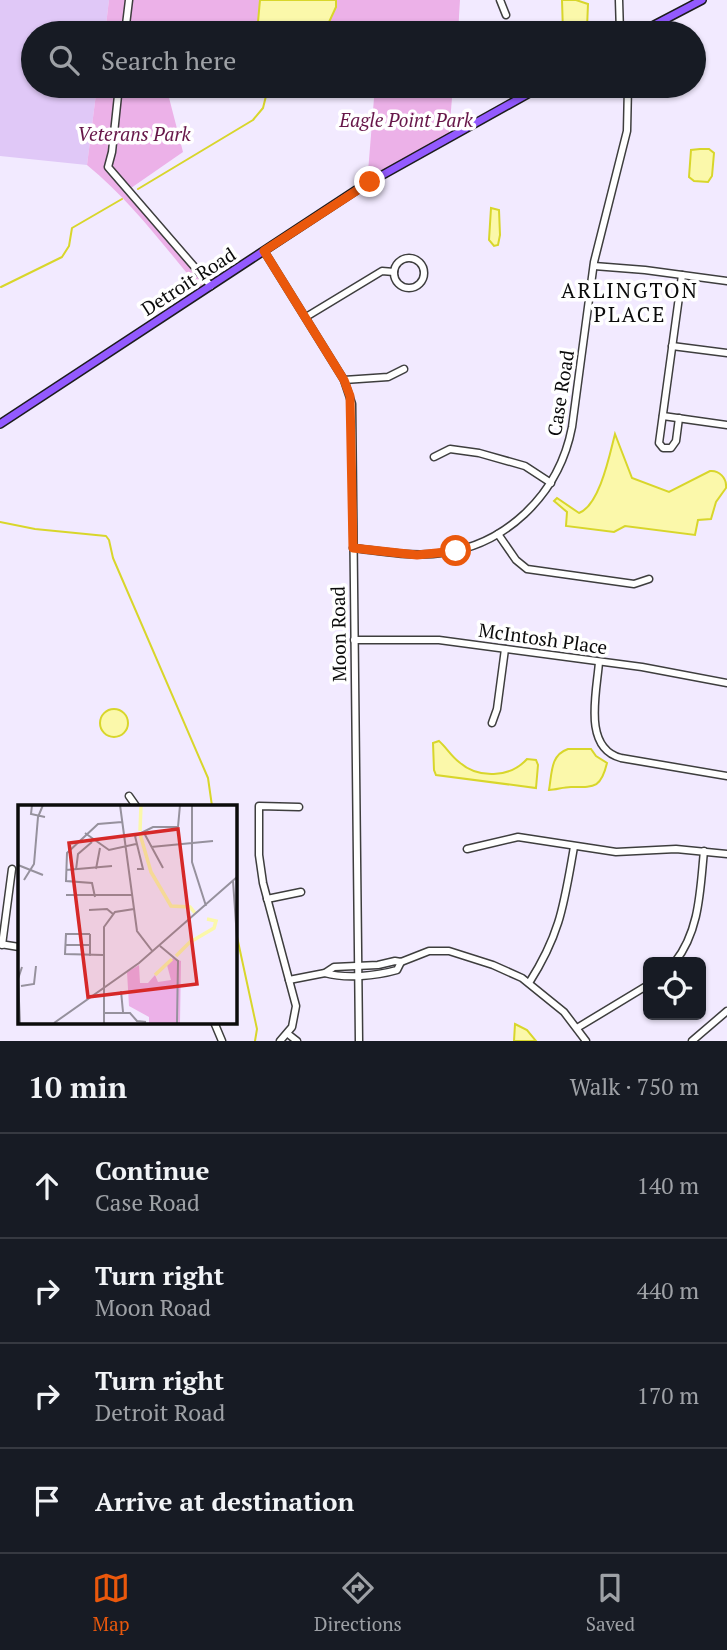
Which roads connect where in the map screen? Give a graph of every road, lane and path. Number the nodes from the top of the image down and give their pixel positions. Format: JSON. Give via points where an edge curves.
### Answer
{"nodes":[{"id":1,"x":129,"y":0,"type":"edge"},
{"id":2,"x":500,"y":0,"type":"edge"},
{"id":3,"x":620,"y":0,"type":"edge"},
{"id":4,"x":702,"y":0,"type":"edge"},
{"id":5,"x":506,"y":15,"type":"dead end"},
{"id":6,"x":126,"y":21,"type":"edge"},
{"id":7,"x":620,"y":21,"type":"edge"},
{"id":8,"x":662,"y":21,"type":"edge"},
{"id":9,"x":118,"y":98,"type":"edge"},
{"id":10,"x":520,"y":98,"type":"edge"},
{"id":11,"x":628,"y":98,"type":"edge"},
{"id":12,"x":264,"y":251,"type":"junction"},
{"id":13,"x":594,"y":266,"type":"junction"},
{"id":14,"x":394,"y":272,"type":"junction"},
{"id":15,"x":682,"y":275,"type":"junction"},
{"id":16,"x":727,"y":281,"type":"edge"},
{"id":17,"x":211,"y":286,"type":"junction"},
{"id":18,"x":306,"y":317,"type":"junction"},
{"id":19,"x":672,"y":346,"type":"junction"},
{"id":20,"x":727,"y":353,"type":"edge"},
{"id":21,"x":404,"y":369,"type":"dead end"},
{"id":22,"x":344,"y":380,"type":"junction"},
{"id":23,"x":663,"y":416,"type":"junction"},
{"id":24,"x":679,"y":418,"type":"junction"},
{"id":25,"x":0,"y":424,"type":"edge"},
{"id":26,"x":727,"y":425,"type":"edge"},
{"id":27,"x":434,"y":457,"type":"dead end"},
{"id":28,"x":551,"y":483,"type":"junction"},
{"id":29,"x":498,"y":534,"type":"junction"},
{"id":30,"x":353,"y":548,"type":"junction"},
{"id":31,"x":649,"y":579,"type":"dead end"},
{"id":32,"x":354,"y":640,"type":"junction"},
{"id":33,"x":505,"y":649,"type":"junction"},
{"id":34,"x":600,"y":662,"type":"junction"},
{"id":35,"x":727,"y":683,"type":"edge"},
{"id":36,"x":492,"y":723,"type":"dead end"},
{"id":37,"x":727,"y":776,"type":"edge"},
{"id":38,"x":129,"y":796,"type":"dead end"},
{"id":39,"x":135,"y":805,"type":"edge"},
{"id":40,"x":299,"y":807,"type":"dead end"},
{"id":41,"x":574,"y":846,"type":"junction"},
{"id":42,"x":467,"y":849,"type":"dead end"},
{"id":43,"x":704,"y":851,"type":"junction"},
{"id":44,"x":727,"y":854,"type":"edge"},
{"id":45,"x":12,"y":869,"type":"dead end"},
{"id":46,"x":301,"y":892,"type":"dead end"},
{"id":47,"x":267,"y":899,"type":"junction"},
{"id":48,"x":1,"y":944,"type":"edge"},
{"id":49,"x":678,"y":957,"type":"edge"},
{"id":50,"x":401,"y":962,"type":"junction"},
{"id":51,"x":359,"y":965,"type":"junction"},
{"id":52,"x":325,"y":973,"type":"junction"},
{"id":53,"x":359,"y":975,"type":"junction"},
{"id":54,"x":289,"y":980,"type":"junction"},
{"id":55,"x":529,"y":983,"type":"junction"},
{"id":56,"x":643,"y":988,"type":"edge"},
{"id":57,"x":727,"y":1011,"type":"edge"},
{"id":58,"x":216,"y":1024,"type":"edge"},
{"id":59,"x":577,"y":1028,"type":"junction"},
{"id":60,"x":288,"y":1034,"type":"junction"},
{"id":61,"x":222,"y":1041,"type":"edge"},
{"id":62,"x":280,"y":1041,"type":"edge"},
{"id":63,"x":297,"y":1041,"type":"edge"},
{"id":64,"x":359,"y":1041,"type":"edge"},
{"id":65,"x":586,"y":1041,"type":"edge"},
{"id":66,"x":692,"y":1041,"type":"edge"}],
"edges":[{"from":1,"to":6,"type":"street"},
{"from":2,"to":5,"type":"street"},
{"from":3,"to":7,"type":"street"},
{"from":4,"to":8,"type":"main road"},
{"from":9,"to":17,"type":"street","via":[[107,167]]},
{"from":10,"to":12,"type":"main road","name":"Detroit Road","via":[[370,182]]},
{"from":11,"to":13,"type":"street","name":"Case Road","via":[[627,131]]},
{"from":12,"to":17,"type":"main road","name":"Detroit Road"},
{"from":12,"to":18,"type":"street","name":"Moon Road"},
{"from":13,"to":15,"type":"street"},
{"from":13,"to":28,"type":"street","name":"Case Road","via":[[572,427],[566,453]]},
{"from":14,"to":14,"type":"street","via":[[397,281],[410,288],[424,276],[422,266],[411,258],[401,260]]},
{"from":14,"to":18,"type":"street","via":[[382,271]]},
{"from":15,"to":16,"type":"street"},
{"from":15,"to":19,"type":"street"},
{"from":17,"to":25,"type":"main road","name":"Detroit Road"},
{"from":18,"to":22,"type":"street","name":"Moon Road"},
{"from":19,"to":20,"type":"street"},
{"from":19,"to":23,"type":"street"},
{"from":21,"to":22,"type":"street","via":[[388,377]]},
{"from":22,"to":30,"type":"street","name":"Moon Road","via":[[352,404]]},
{"from":23,"to":24,"type":"street"},
{"from":23,"to":24,"type":"street","via":[[659,443],[666,449],[675,444]]},
{"from":24,"to":26,"type":"street"},
{"from":27,"to":28,"type":"street","via":[[450,449],[483,454],[525,466]]},
{"from":28,"to":29,"type":"street","name":"Case Road","via":[[532,508]]},
{"from":29,"to":30,"type":"street","name":"Case Road","via":[[431,555]]},
{"from":29,"to":31,"type":"street","via":[[516,560],[530,570],[634,584]]},
{"from":30,"to":32,"type":"street","name":"Moon Road"},
{"from":32,"to":33,"type":"street","name":"McIntosh Place","via":[[435,640]]},
{"from":32,"to":51,"type":"street","name":"Moon Road"},
{"from":33,"to":34,"type":"street","name":"McIntosh Place"},
{"from":33,"to":36,"type":"street"},
{"from":34,"to":35,"type":"street","name":"McIntosh Place"},
{"from":34,"to":37,"type":"street","via":[[595,727],[598,740],[609,753]]},
{"from":38,"to":39,"type":"street"},
{"from":40,"to":47,"type":"street","via":[[258,806],[259,855]]},
{"from":41,"to":42,"type":"street","via":[[518,837]]},
{"from":41,"to":43,"type":"street","via":[[625,853]]},
{"from":41,"to":55,"type":"street","via":[[561,920]]},
{"from":43,"to":44,"type":"street"},
{"from":43,"to":49,"type":"street","via":[[694,926]]},
{"from":45,"to":48,"type":"street"},
{"from":46,"to":47,"type":"street"},
{"from":47,"to":54,"type":"street"},
{"from":50,"to":51,"type":"street"},
{"from":50,"to":53,"type":"street","via":[[397,970]]},
{"from":50,"to":55,"type":"street","via":[[446,951],[493,965]]},
{"from":51,"to":52,"type":"street","via":[[334,967]]},
{"from":51,"to":53,"type":"street","name":"Moon Road"},
{"from":52,"to":53,"type":"street"},
{"from":52,"to":54,"type":"street"},
{"from":53,"to":64,"type":"street","name":"Moon Road"},
{"from":54,"to":60,"type":"street","via":[[296,1013]]},
{"from":55,"to":59,"type":"street"},
{"from":56,"to":59,"type":"street"},
{"from":57,"to":66,"type":"street"},
{"from":58,"to":61,"type":"street"},
{"from":59,"to":65,"type":"street"},
{"from":60,"to":62,"type":"street"},
{"from":60,"to":63,"type":"street"}]}
